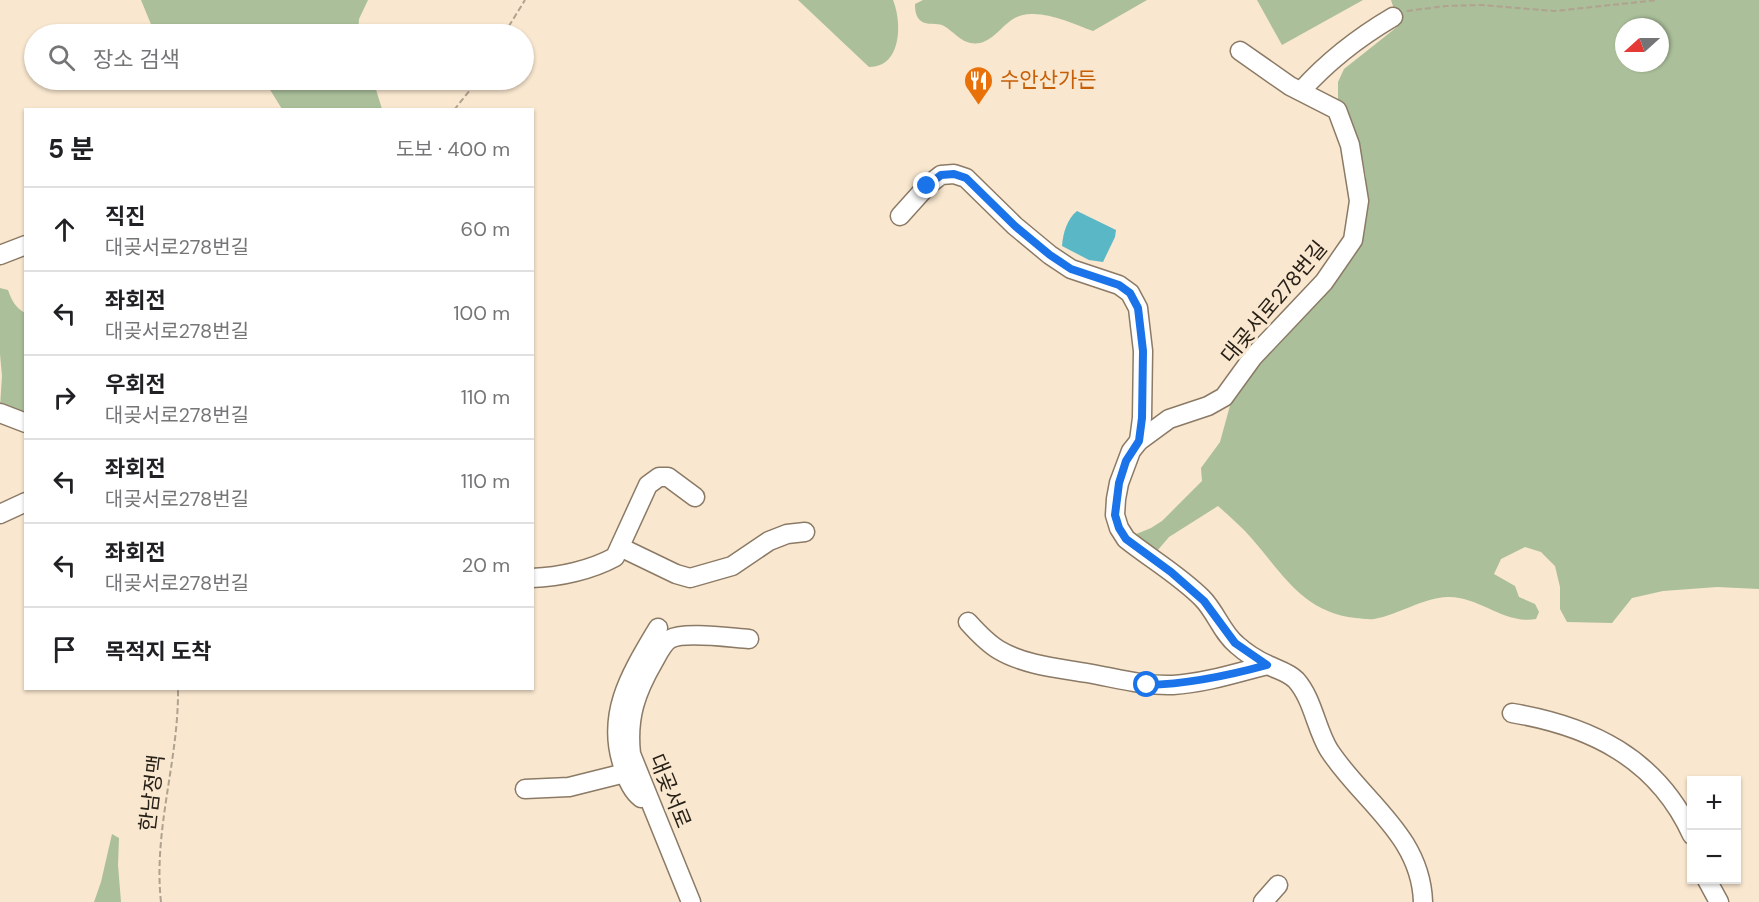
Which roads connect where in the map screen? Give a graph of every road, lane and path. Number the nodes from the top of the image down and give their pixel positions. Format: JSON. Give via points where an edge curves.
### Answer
{"nodes":[{"id":1,"x":525,"y":0,"type":"edge"},
{"id":2,"x":1658,"y":0,"type":"edge"},
{"id":3,"x":1393,"y":17,"type":"joint"},
{"id":4,"x":510,"y":24,"type":"edge"},
{"id":5,"x":1240,"y":51,"type":"dead end"},
{"id":6,"x":470,"y":90,"type":"edge"},
{"id":7,"x":1301,"y":91,"type":"junction"},
{"id":8,"x":456,"y":108,"type":"edge"},
{"id":9,"x":900,"y":216,"type":"dead end"},
{"id":10,"x":24,"y":246,"type":"edge"},
{"id":11,"x":0,"y":255,"type":"edge"},
{"id":12,"x":0,"y":413,"type":"edge"},
{"id":13,"x":24,"y":422,"type":"edge"},
{"id":14,"x":1139,"y":441,"type":"junction"},
{"id":15,"x":695,"y":497,"type":"dead end"},
{"id":16,"x":24,"y":503,"type":"edge"},
{"id":17,"x":0,"y":514,"type":"edge"},
{"id":18,"x":805,"y":532,"type":"dead end"},
{"id":19,"x":620,"y":547,"type":"junction"},
{"id":20,"x":534,"y":578,"type":"edge"},
{"id":21,"x":968,"y":622,"type":"dead end"},
{"id":22,"x":658,"y":628,"type":"dead end"},
{"id":23,"x":749,"y":639,"type":"dead end"},
{"id":24,"x":1267,"y":665,"type":"junction"},
{"id":25,"x":178,"y":690,"type":"edge"},
{"id":26,"x":1512,"y":713,"type":"dead end"},
{"id":27,"x":625,"y":773,"type":"junction"},
{"id":28,"x":525,"y":789,"type":"dead end"},
{"id":29,"x":654,"y":808,"type":"junction"},
{"id":30,"x":1689,"y":830,"type":"edge"},
{"id":31,"x":1710,"y":884,"type":"edge"},
{"id":32,"x":1278,"y":885,"type":"dead end"},
{"id":33,"x":161,"y":902,"type":"edge"},
{"id":34,"x":691,"y":902,"type":"edge"},
{"id":35,"x":1263,"y":902,"type":"edge"},
{"id":36,"x":1423,"y":902,"type":"edge"},
{"id":37,"x":1719,"y":902,"type":"edge"}],
"edges":[{"from":1,"to":4,"type":"path"},
{"from":2,"to":3,"type":"path","via":[[1555,11],[1446,6],[1407,11]]},
{"from":3,"to":7,"type":"lane","via":[[1369,31]]},
{"from":5,"to":7,"type":"lane","name":"대곶서로278번길"},
{"from":6,"to":8,"type":"path"},
{"from":7,"to":14,"type":"lane","name":"대곶서로278번길","via":[[1337,110],[1350,145],[1359,201],[1353,240],[1324,282],[1253,357],[1224,397],[1169,420]]},
{"from":9,"to":14,"type":"lane","name":"대곶서로278번길","via":[[941,175],[966,178],[1050,255],[1071,269],[1119,285],[1130,293],[1138,308],[1143,351]]},
{"from":10,"to":11,"type":"lane"},
{"from":12,"to":13,"type":"lane"},
{"from":14,"to":24,"type":"lane","name":"대곶서로278번길","via":[[1126,461],[1119,483],[1115,515],[1119,528],[1126,539],[1204,601],[1235,643]]},
{"from":15,"to":19,"type":"lane","via":[[668,477],[659,477],[648,485]]},
{"from":16,"to":17,"type":"lane"},
{"from":18,"to":19,"type":"lane","via":[[769,541],[732,566],[690,578]]},
{"from":19,"to":20,"type":"lane","via":[[615,557],[603,563],[571,573]]},
{"from":21,"to":24,"type":"lane","via":[[998,650],[1017,658],[1147,685],[1174,685]]},
{"from":22,"to":27,"type":"lane","via":[[630,676],[621,702],[618,753]]},
{"from":23,"to":29,"type":"lane","name":"대곶서로","via":[[685,635],[670,639],[647,673],[632,708],[629,740]]},
{"from":24,"to":36,"type":"lane","name":"대곶서로278번길","via":[[1297,682],[1334,756],[1398,831],[1414,860]]},
{"from":25,"to":33,"type":"path","name":"한남정맥","via":[[161,834]]},
{"from":26,"to":30,"type":"lane","via":[[1576,729],[1618,750],[1647,772],[1675,805]]},
{"from":27,"to":28,"type":"lane","via":[[569,787]]},
{"from":27,"to":29,"type":"lane","via":[[637,795]]},
{"from":29,"to":34,"type":"lane","name":"대곶서로"},
{"from":31,"to":37,"type":"lane"},
{"from":32,"to":35,"type":"lane"}]}
